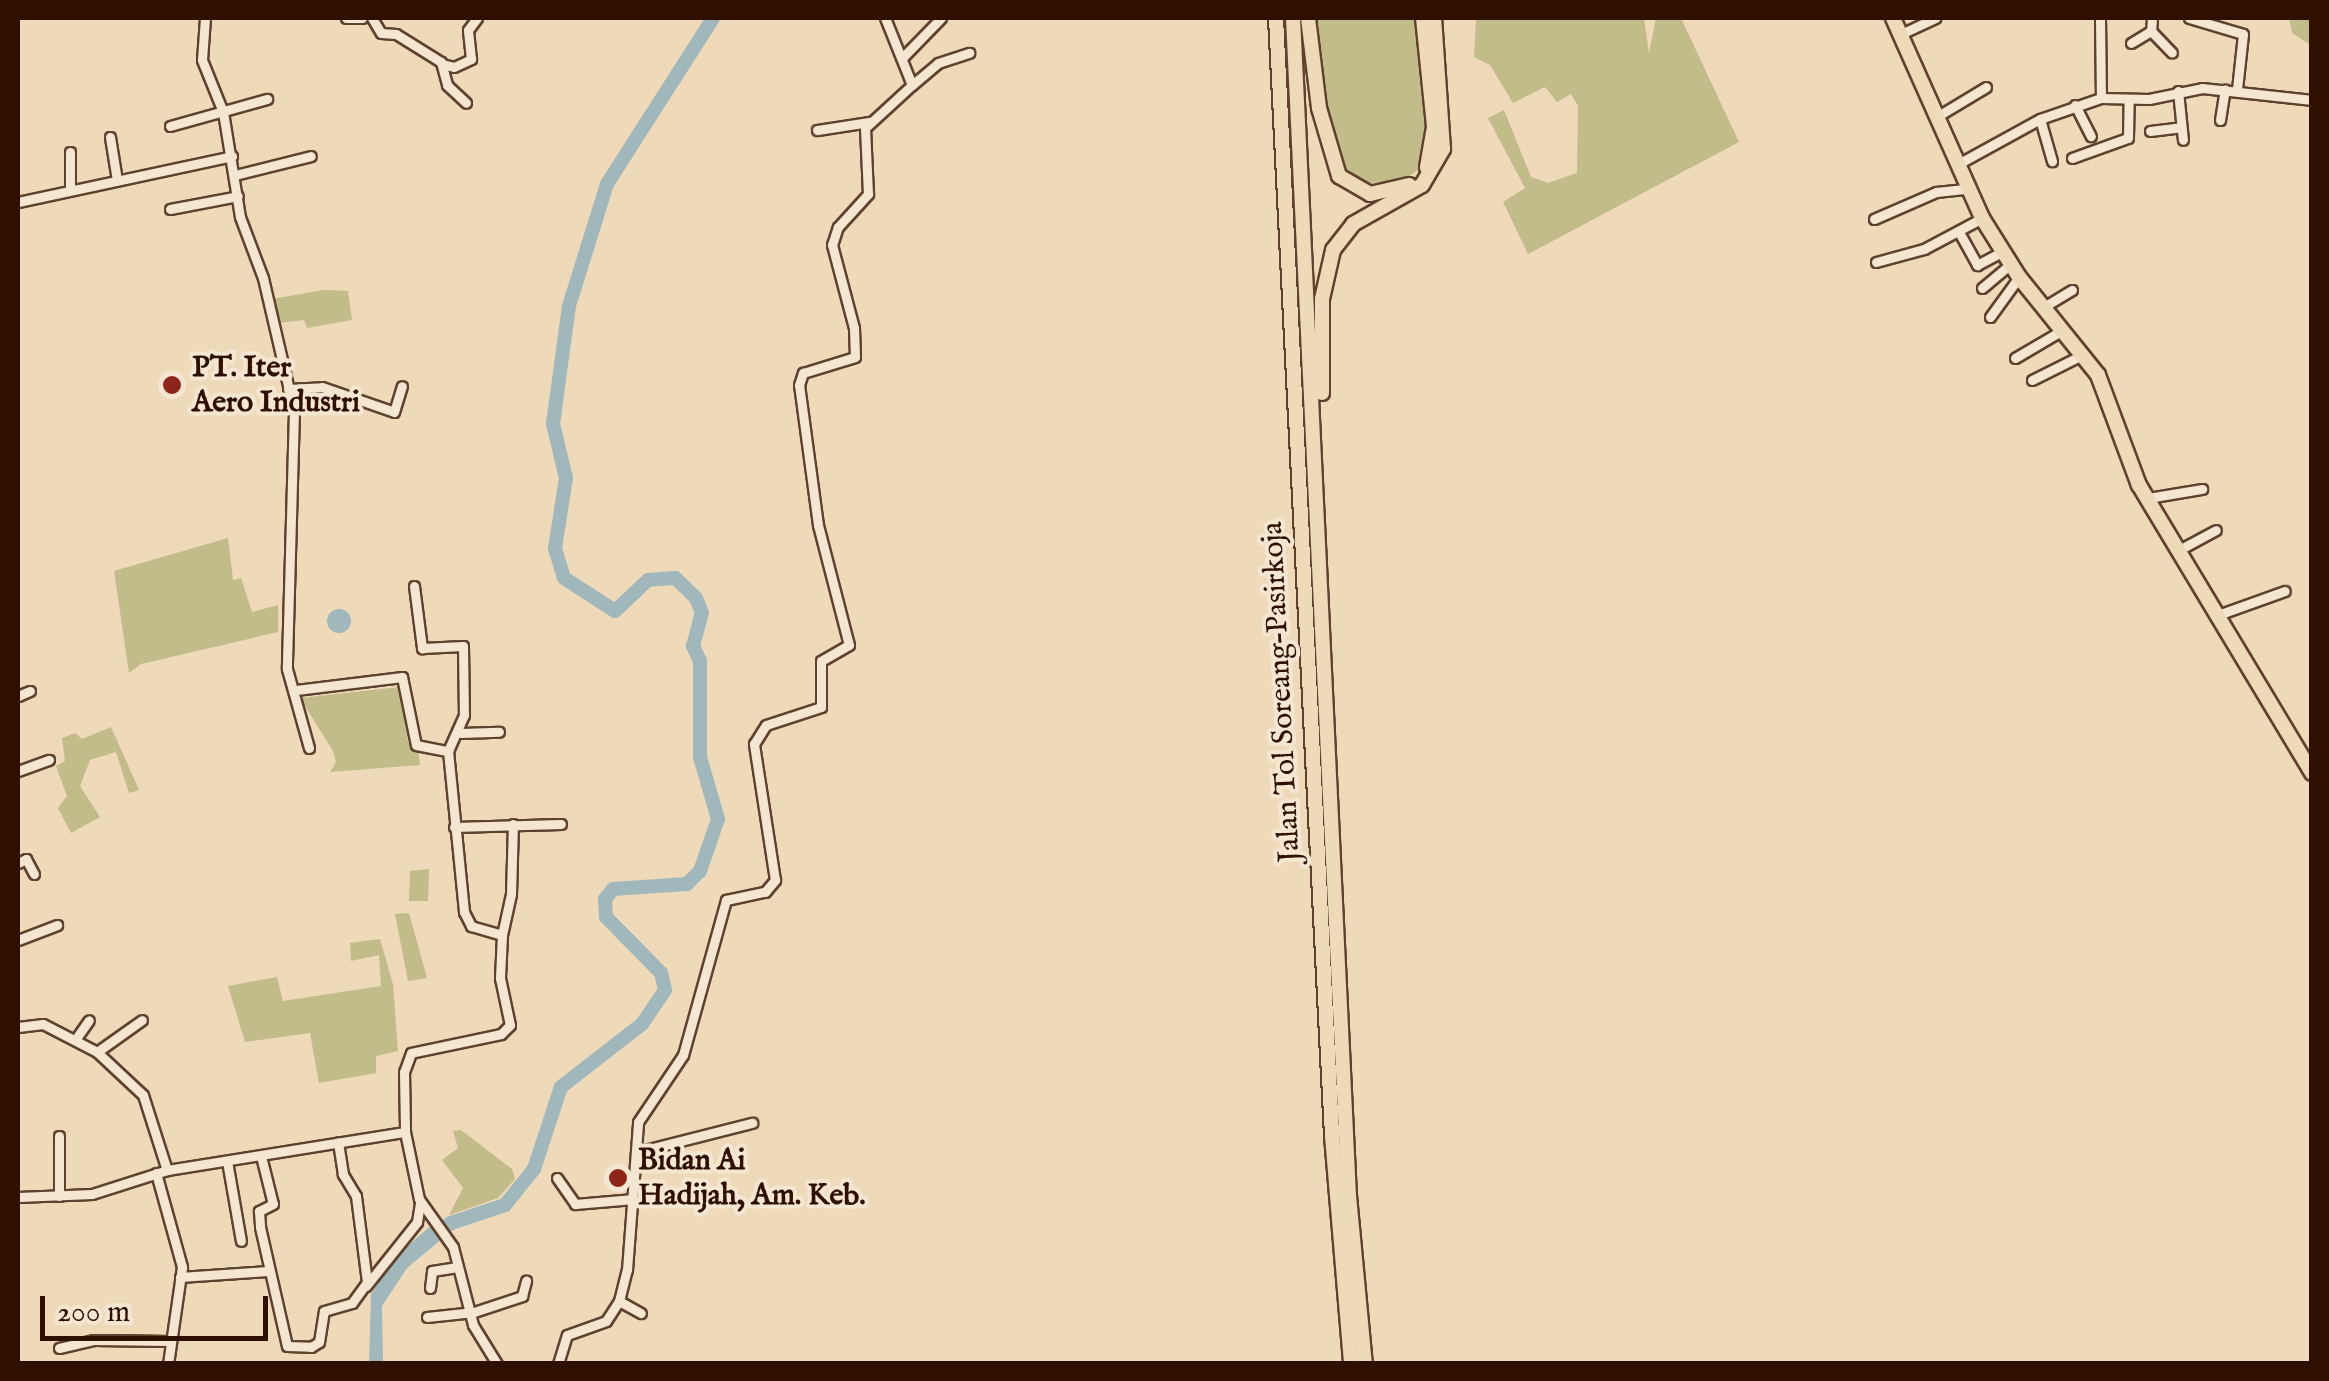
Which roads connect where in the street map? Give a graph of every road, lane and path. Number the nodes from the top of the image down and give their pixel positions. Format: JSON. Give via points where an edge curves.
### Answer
{"nodes":[{"id":1,"x":205,"y":18,"type":"edge"},
{"id":2,"x":346,"y":18,"type":"edge"},
{"id":3,"x":362,"y":18,"type":"edge"},
{"id":4,"x":372,"y":18,"type":"edge"},
{"id":5,"x":476,"y":18,"type":"edge"},
{"id":6,"x":885,"y":18,"type":"edge"},
{"id":7,"x":941,"y":18,"type":"edge"},
{"id":8,"x":1276,"y":18,"type":"edge"},
{"id":9,"x":1293,"y":18,"type":"edge"},
{"id":10,"x":1308,"y":18,"type":"edge"},
{"id":11,"x":1423,"y":18,"type":"edge"},
{"id":12,"x":1434,"y":18,"type":"edge"},
{"id":13,"x":1893,"y":18,"type":"edge"},
{"id":14,"x":1936,"y":18,"type":"edge"},
{"id":15,"x":2100,"y":18,"type":"edge"},
{"id":16,"x":2152,"y":18,"type":"edge"},
{"id":17,"x":2189,"y":18,"type":"edge"},
{"id":18,"x":2151,"y":30,"type":"junction"},
{"id":19,"x":1901,"y":34,"type":"junction"},
{"id":20,"x":2131,"y":43,"type":"dead end"},
{"id":21,"x":969,"y":53,"type":"dead end"},
{"id":22,"x":2172,"y":53,"type":"dead end"},
{"id":23,"x":902,"y":58,"type":"junction"},
{"id":24,"x":442,"y":64,"type":"junction"},
{"id":25,"x":912,"y":85,"type":"junction"},
{"id":26,"x":1986,"y":88,"type":"dead end"},
{"id":27,"x":2225,"y":89,"type":"junction"},
{"id":28,"x":2237,"y":90,"type":"junction"},
{"id":29,"x":2178,"y":91,"type":"junction"},
{"id":30,"x":2101,"y":98,"type":"junction"},
{"id":31,"x":2129,"y":99,"type":"junction"},
{"id":32,"x":267,"y":100,"type":"dead end"},
{"id":33,"x":2311,"y":101,"type":"edge"},
{"id":34,"x":466,"y":102,"type":"dead end"},
{"id":35,"x":2076,"y":106,"type":"junction"},
{"id":36,"x":223,"y":112,"type":"junction"},
{"id":37,"x":1943,"y":113,"type":"junction"},
{"id":38,"x":2040,"y":119,"type":"junction"},
{"id":39,"x":2220,"y":120,"type":"dead end"},
{"id":40,"x":869,"y":122,"type":"junction"},
{"id":41,"x":170,"y":126,"type":"dead end"},
{"id":42,"x":2181,"y":127,"type":"junction"},
{"id":43,"x":817,"y":130,"type":"dead end"},
{"id":44,"x":2150,"y":132,"type":"dead end"},
{"id":45,"x":2090,"y":136,"type":"dead end"},
{"id":46,"x":110,"y":137,"type":"dead end"},
{"id":47,"x":2182,"y":140,"type":"dead end"},
{"id":48,"x":70,"y":152,"type":"dead end"},
{"id":49,"x":232,"y":156,"type":"junction"},
{"id":50,"x":310,"y":156,"type":"dead end"},
{"id":51,"x":2072,"y":158,"type":"dead end"},
{"id":52,"x":2052,"y":161,"type":"dead end"},
{"id":53,"x":1958,"y":164,"type":"junction"},
{"id":54,"x":235,"y":175,"type":"junction"},
{"id":55,"x":117,"y":180,"type":"junction"},
{"id":56,"x":1967,"y":189,"type":"junction"},
{"id":57,"x":70,"y":190,"type":"junction"},
{"id":58,"x":238,"y":196,"type":"junction"},
{"id":59,"x":18,"y":202,"type":"edge"},
{"id":60,"x":170,"y":209,"type":"dead end"},
{"id":61,"x":1982,"y":218,"type":"junction"},
{"id":62,"x":1874,"y":219,"type":"dead end"},
{"id":63,"x":1958,"y":232,"type":"junction"},
{"id":64,"x":1876,"y":262,"type":"dead end"},
{"id":65,"x":2011,"y":264,"type":"junction"},
{"id":66,"x":1982,"y":288,"type":"dead end"},
{"id":67,"x":2072,"y":290,"type":"dead end"},
{"id":68,"x":2042,"y":308,"type":"junction"},
{"id":69,"x":1990,"y":316,"type":"dead end"},
{"id":70,"x":2061,"y":331,"type":"junction"},
{"id":71,"x":2084,"y":354,"type":"junction"},
{"id":72,"x":2015,"y":358,"type":"dead end"},
{"id":73,"x":2032,"y":380,"type":"dead end"},
{"id":74,"x":402,"y":386,"type":"dead end"},
{"id":75,"x":288,"y":389,"type":"junction"},
{"id":76,"x":1317,"y":444,"type":"junction"},
{"id":77,"x":2202,"y":488,"type":"dead end"},
{"id":78,"x":2148,"y":498,"type":"junction"},
{"id":79,"x":2216,"y":530,"type":"dead end"},
{"id":80,"x":2177,"y":551,"type":"junction"},
{"id":81,"x":414,"y":586,"type":"dead end"},
{"id":82,"x":2286,"y":591,"type":"dead end"},
{"id":83,"x":2215,"y":616,"type":"junction"},
{"id":84,"x":296,"y":690,"type":"junction"},
{"id":85,"x":30,"y":692,"type":"dead end"},
{"id":86,"x":18,"y":696,"type":"edge"},
{"id":87,"x":461,"y":732,"type":"junction"},
{"id":88,"x":499,"y":732,"type":"dead end"},
{"id":89,"x":308,"y":748,"type":"dead end"},
{"id":90,"x":448,"y":752,"type":"junction"},
{"id":91,"x":49,"y":760,"type":"dead end"},
{"id":92,"x":18,"y":771,"type":"edge"},
{"id":93,"x":2312,"y":773,"type":"edge"},
{"id":94,"x":513,"y":824,"type":"junction"},
{"id":95,"x":561,"y":824,"type":"dead end"},
{"id":96,"x":454,"y":827,"type":"junction"},
{"id":97,"x":18,"y":863,"type":"edge"},
{"id":98,"x":34,"y":874,"type":"dead end"},
{"id":99,"x":57,"y":925,"type":"dead end"},
{"id":100,"x":502,"y":935,"type":"junction"},
{"id":101,"x":18,"y":940,"type":"edge"},
{"id":102,"x":89,"y":1020,"type":"dead end"},
{"id":103,"x":142,"y":1020,"type":"dead end"},
{"id":104,"x":18,"y":1027,"type":"edge"},
{"id":105,"x":74,"y":1040,"type":"junction"},
{"id":106,"x":97,"y":1052,"type":"junction"},
{"id":107,"x":752,"y":1124,"type":"dead end"},
{"id":108,"x":405,"y":1132,"type":"junction"},
{"id":109,"x":58,"y":1136,"type":"dead end"},
{"id":110,"x":338,"y":1142,"type":"junction"},
{"id":111,"x":637,"y":1152,"type":"junction"},
{"id":112,"x":261,"y":1156,"type":"junction"},
{"id":113,"x":227,"y":1161,"type":"junction"},
{"id":114,"x":161,"y":1171,"type":"junction"},
{"id":115,"x":558,"y":1178,"type":"dead end"},
{"id":116,"x":66,"y":1195,"type":"junction"},
{"id":117,"x":18,"y":1197,"type":"edge"},
{"id":118,"x":634,"y":1199,"type":"junction"},
{"id":119,"x":420,"y":1202,"type":"junction"},
{"id":120,"x":241,"y":1241,"type":"dead end"},
{"id":121,"x":456,"y":1267,"type":"junction"},
{"id":122,"x":268,"y":1271,"type":"junction"},
{"id":123,"x":180,"y":1277,"type":"junction"},
{"id":124,"x":526,"y":1281,"type":"dead end"},
{"id":125,"x":363,"y":1288,"type":"junction"},
{"id":126,"x":430,"y":1288,"type":"dead end"},
{"id":127,"x":619,"y":1300,"type":"junction"},
{"id":128,"x":468,"y":1312,"type":"junction"},
{"id":129,"x":641,"y":1313,"type":"dead end"},
{"id":130,"x":427,"y":1317,"type":"dead end"},
{"id":131,"x":170,"y":1340,"type":"junction"},
{"id":132,"x":59,"y":1348,"type":"dead end"},
{"id":133,"x":168,"y":1364,"type":"edge"},
{"id":134,"x":497,"y":1364,"type":"edge"},
{"id":135,"x":558,"y":1364,"type":"edge"},
{"id":136,"x":1351,"y":1364,"type":"edge"},
{"id":137,"x":1365,"y":1364,"type":"edge"}],
"edges":[{"from":1,"to":36,"type":"street","via":[[202,60]]},
{"from":2,"to":3,"type":"street"},
{"from":4,"to":24,"type":"street","via":[[381,33],[396,34]]},
{"from":5,"to":24,"type":"street","via":[[468,30],[472,59]]},
{"from":6,"to":23,"type":"street"},
{"from":7,"to":23,"type":"street"},
{"from":8,"to":136,"type":"highway","name":"Jalan Tol Soreang–Pasirkoja","via":[[1332,1136]]},
{"from":9,"to":76,"type":"highway","name":"Jalan Tol Soreang–Pasirkoja"},
{"from":10,"to":11,"type":"highway","via":[[1329,156],[1350,186],[1370,194],[1410,185],[1432,154]]},
{"from":12,"to":76,"type":"highway","via":[[1444,149],[1422,186],[1353,224],[1333,250],[1322,299]]},
{"from":13,"to":19,"type":"highway"},
{"from":14,"to":19,"type":"street"},
{"from":15,"to":30,"type":"street"},
{"from":16,"to":18,"type":"street"},
{"from":17,"to":28,"type":"street","via":[[2243,34]]},
{"from":18,"to":20,"type":"street"},
{"from":18,"to":22,"type":"street"},
{"from":19,"to":37,"type":"highway"},
{"from":21,"to":25,"type":"street","via":[[938,63]]},
{"from":23,"to":25,"type":"street"},
{"from":24,"to":34,"type":"street","via":[[447,85]]},
{"from":25,"to":40,"type":"street"},
{"from":26,"to":37,"type":"street"},
{"from":27,"to":28,"type":"street"},
{"from":27,"to":29,"type":"street"},
{"from":27,"to":39,"type":"street"},
{"from":28,"to":33,"type":"street"},
{"from":29,"to":31,"type":"street"},
{"from":29,"to":42,"type":"street"},
{"from":30,"to":31,"type":"street"},
{"from":30,"to":35,"type":"street"},
{"from":31,"to":51,"type":"street","via":[[2128,138]]},
{"from":32,"to":36,"type":"street"},
{"from":35,"to":38,"type":"street"},
{"from":35,"to":45,"type":"street"},
{"from":36,"to":41,"type":"street"},
{"from":36,"to":49,"type":"street"},
{"from":37,"to":53,"type":"highway"},
{"from":38,"to":52,"type":"street"},
{"from":38,"to":53,"type":"street"},
{"from":40,"to":43,"type":"street"},
{"from":40,"to":111,"type":"street","via":[[868,194],[838,227],[832,245],[855,356],[803,373],[800,385],[818,525],[850,646],[821,661],[818,710],[774,721],[758,733],[753,754],[775,880],[766,892],[726,900],[683,1055],[645,1107]]},
{"from":42,"to":44,"type":"street"},
{"from":42,"to":47,"type":"street"},
{"from":46,"to":55,"type":"street"},
{"from":48,"to":57,"type":"street"},
{"from":49,"to":54,"type":"street"},
{"from":49,"to":55,"type":"street"},
{"from":50,"to":54,"type":"street"},
{"from":53,"to":56,"type":"highway"},
{"from":54,"to":58,"type":"street"},
{"from":55,"to":57,"type":"street"},
{"from":56,"to":61,"type":"highway"},
{"from":56,"to":62,"type":"street","via":[[1936,192]]},
{"from":57,"to":59,"type":"street"},
{"from":58,"to":60,"type":"street"},
{"from":58,"to":75,"type":"street"},
{"from":61,"to":63,"type":"street"},
{"from":61,"to":65,"type":"highway"},
{"from":63,"to":64,"type":"street"},
{"from":63,"to":65,"type":"street","via":[[1977,265]]},
{"from":65,"to":66,"type":"street"},
{"from":65,"to":68,"type":"highway"},
{"from":65,"to":69,"type":"street"},
{"from":67,"to":68,"type":"street"},
{"from":68,"to":70,"type":"highway"},
{"from":70,"to":71,"type":"highway"},
{"from":70,"to":72,"type":"street"},
{"from":71,"to":73,"type":"street"},
{"from":71,"to":78,"type":"highway"},
{"from":74,"to":75,"type":"street","via":[[394,412],[320,386]]},
{"from":75,"to":84,"type":"street","via":[[294,429],[286,654]]},
{"from":76,"to":137,"type":"highway","name":"Jalan Tol Soreang–Pasirkoja","via":[[1349,1196]]},
{"from":77,"to":78,"type":"street"},
{"from":78,"to":80,"type":"highway"},
{"from":79,"to":80,"type":"street"},
{"from":80,"to":83,"type":"highway"},
{"from":81,"to":87,"type":"street","via":[[422,648],[463,646]]},
{"from":82,"to":83,"type":"street"},
{"from":83,"to":93,"type":"highway"},
{"from":84,"to":89,"type":"street"},
{"from":84,"to":90,"type":"street","via":[[402,677],[416,745]]},
{"from":85,"to":86,"type":"street"},
{"from":87,"to":88,"type":"street"},
{"from":87,"to":90,"type":"street"},
{"from":90,"to":96,"type":"street"},
{"from":91,"to":92,"type":"street"},
{"from":94,"to":95,"type":"street"},
{"from":94,"to":96,"type":"street"},
{"from":94,"to":100,"type":"street","via":[[512,894]]},
{"from":96,"to":100,"type":"street","via":[[466,920]]},
{"from":97,"to":98,"type":"street","via":[[26,859]]},
{"from":99,"to":101,"type":"street"},
{"from":100,"to":108,"type":"street","via":[[499,967],[509,1028],[411,1052],[404,1072]]},
{"from":102,"to":105,"type":"street"},
{"from":103,"to":106,"type":"street"},
{"from":104,"to":105,"type":"street","via":[[42,1024]]},
{"from":105,"to":106,"type":"street"},
{"from":106,"to":114,"type":"street","via":[[146,1099]]},
{"from":107,"to":111,"type":"street"},
{"from":108,"to":110,"type":"street"},
{"from":108,"to":119,"type":"street"},
{"from":109,"to":116,"type":"street"},
{"from":110,"to":112,"type":"street"},
{"from":110,"to":125,"type":"street","via":[[343,1174],[356,1196]]},
{"from":111,"to":118,"type":"street"},
{"from":112,"to":113,"type":"street"},
{"from":112,"to":122,"type":"street","via":[[273,1204],[259,1210]]},
{"from":113,"to":114,"type":"street"},
{"from":113,"to":120,"type":"street"},
{"from":114,"to":116,"type":"street"},
{"from":114,"to":123,"type":"street"},
{"from":115,"to":118,"type":"street","via":[[575,1204]]},
{"from":116,"to":117,"type":"street"},
{"from":118,"to":127,"type":"street"},
{"from":119,"to":121,"type":"street","via":[[450,1242]]},
{"from":119,"to":125,"type":"street","via":[[417,1222]]},
{"from":121,"to":126,"type":"street","via":[[432,1271]]},
{"from":121,"to":128,"type":"street"},
{"from":122,"to":123,"type":"street"},
{"from":122,"to":125,"type":"street","via":[[290,1350],[318,1344],[324,1310],[352,1304]]},
{"from":123,"to":131,"type":"street"},
{"from":124,"to":128,"type":"street","via":[[522,1295]]},
{"from":127,"to":129,"type":"street"},
{"from":127,"to":135,"type":"street","via":[[606,1321],[567,1334]]},
{"from":128,"to":130,"type":"street"},
{"from":128,"to":134,"type":"street"},
{"from":131,"to":132,"type":"street","via":[[94,1340]]},
{"from":131,"to":133,"type":"street"}]}
